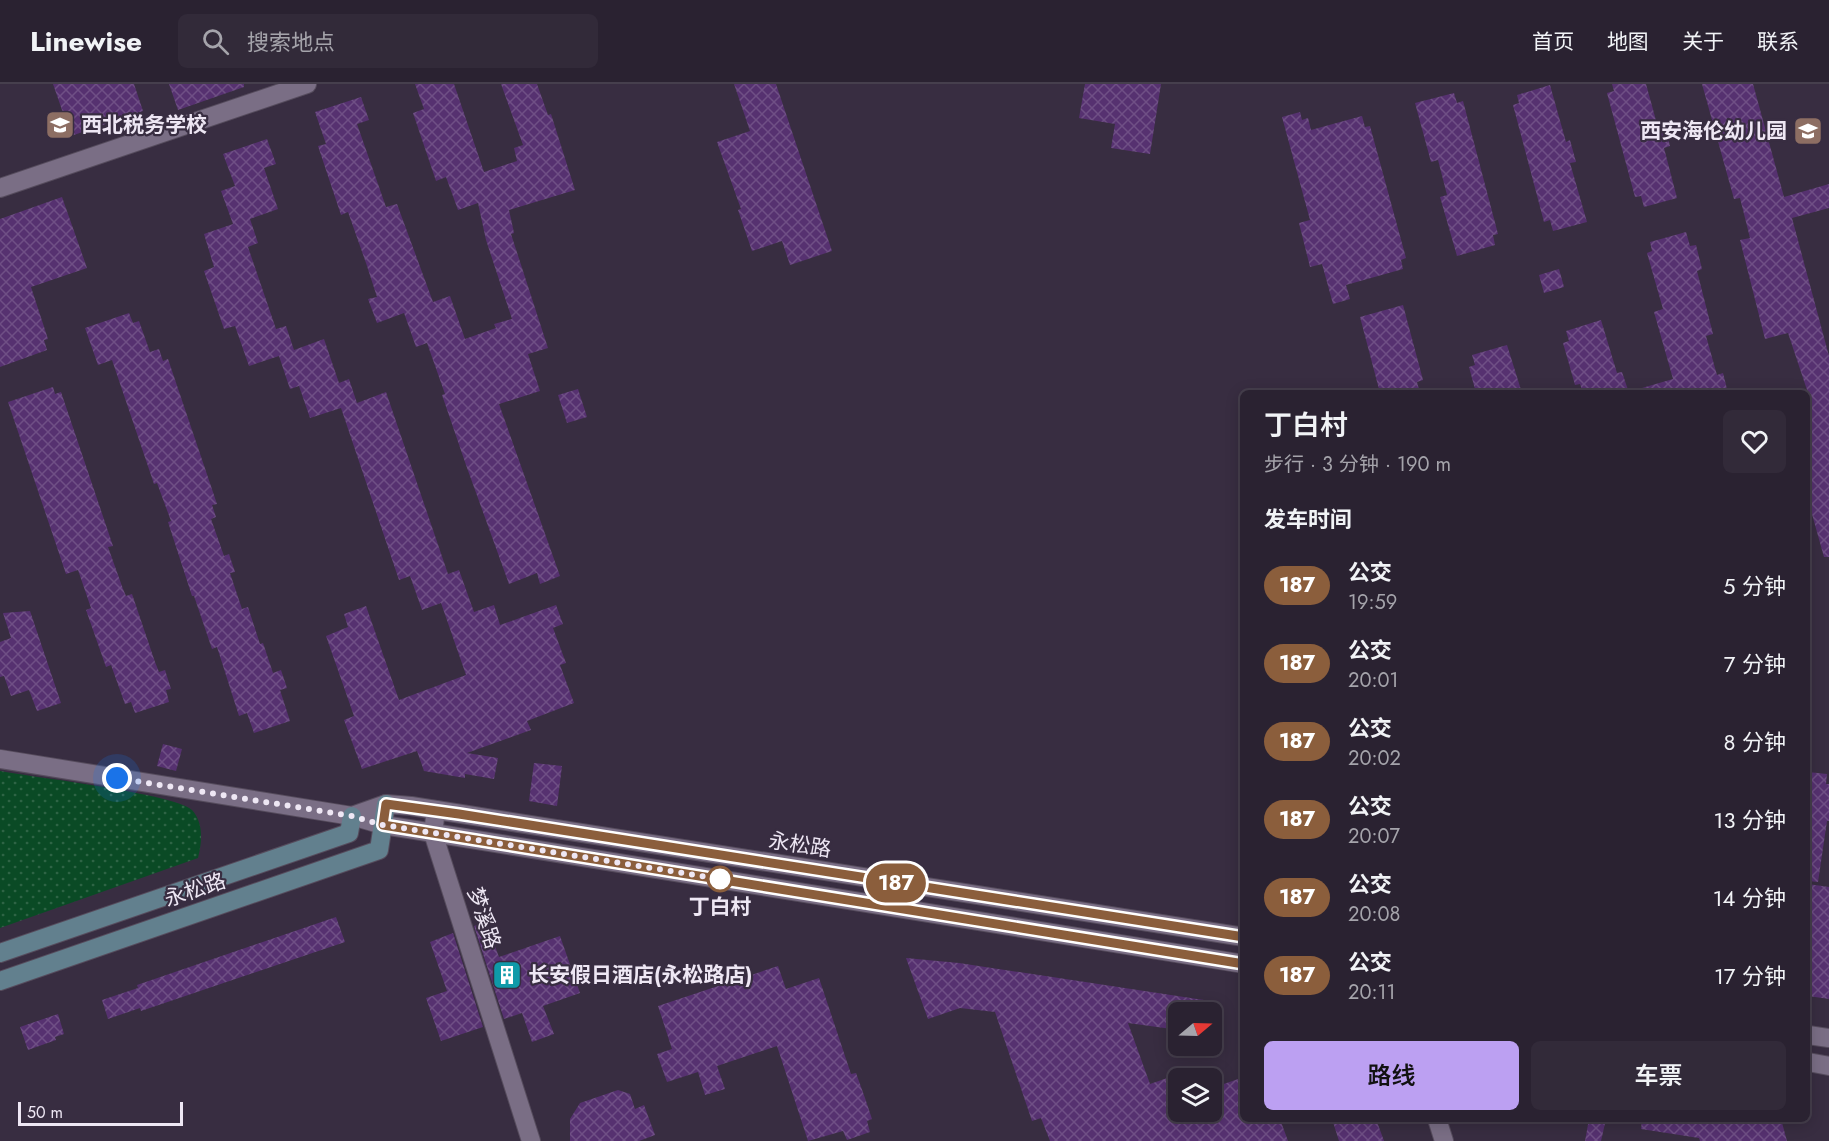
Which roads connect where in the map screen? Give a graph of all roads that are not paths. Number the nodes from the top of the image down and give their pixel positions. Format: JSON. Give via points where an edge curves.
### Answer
{"nodes":[{"id":1,"x":307,"y":84,"type":"edge"},
{"id":2,"x":0,"y":188,"type":"edge"},
{"id":3,"x":0,"y":759,"type":"edge"},
{"id":4,"x":386,"y":804,"type":"junction"},
{"id":5,"x":436,"y":810,"type":"junction"},
{"id":6,"x":352,"y":816,"type":"junction"},
{"id":7,"x":383,"y":825,"type":"junction"},
{"id":8,"x":433,"y":833,"type":"junction"},
{"id":9,"x":1240,"y":936,"type":"edge"},
{"id":10,"x":0,"y":953,"type":"edge"},
{"id":11,"x":1240,"y":963,"type":"edge"},
{"id":12,"x":0,"y":981,"type":"edge"},
{"id":13,"x":1810,"y":1035,"type":"edge"},
{"id":14,"x":1829,"y":1038,"type":"edge"},
{"id":15,"x":1810,"y":1062,"type":"edge"},
{"id":16,"x":1829,"y":1066,"type":"edge"},
{"id":17,"x":1438,"y":1122,"type":"edge"},
{"id":18,"x":531,"y":1141,"type":"edge"},
{"id":19,"x":1444,"y":1141,"type":"edge"}],
"edges":[{"from":1,"to":2,"type":"street"},
{"from":3,"to":6,"type":"street"},
{"from":4,"to":5,"type":"street","name":"永松路"},
{"from":4,"to":6,"type":"street","name":"永松路"},
{"from":4,"to":7,"type":"main road","name":"永松路"},
{"from":5,"to":8,"type":"street","name":"梦溪路"},
{"from":5,"to":9,"type":"street","name":"永松路"},
{"from":6,"to":7,"type":"street"},
{"from":6,"to":10,"type":"main road","name":"永松路","via":[[349,833]]},
{"from":7,"to":8,"type":"street"},
{"from":7,"to":12,"type":"main road","name":"永松路","via":[[380,850]]},
{"from":8,"to":11,"type":"street"},
{"from":8,"to":18,"type":"street","name":"梦溪路"},
{"from":13,"to":14,"type":"street"},
{"from":15,"to":16,"type":"street"},
{"from":17,"to":19,"type":"street"}]}
